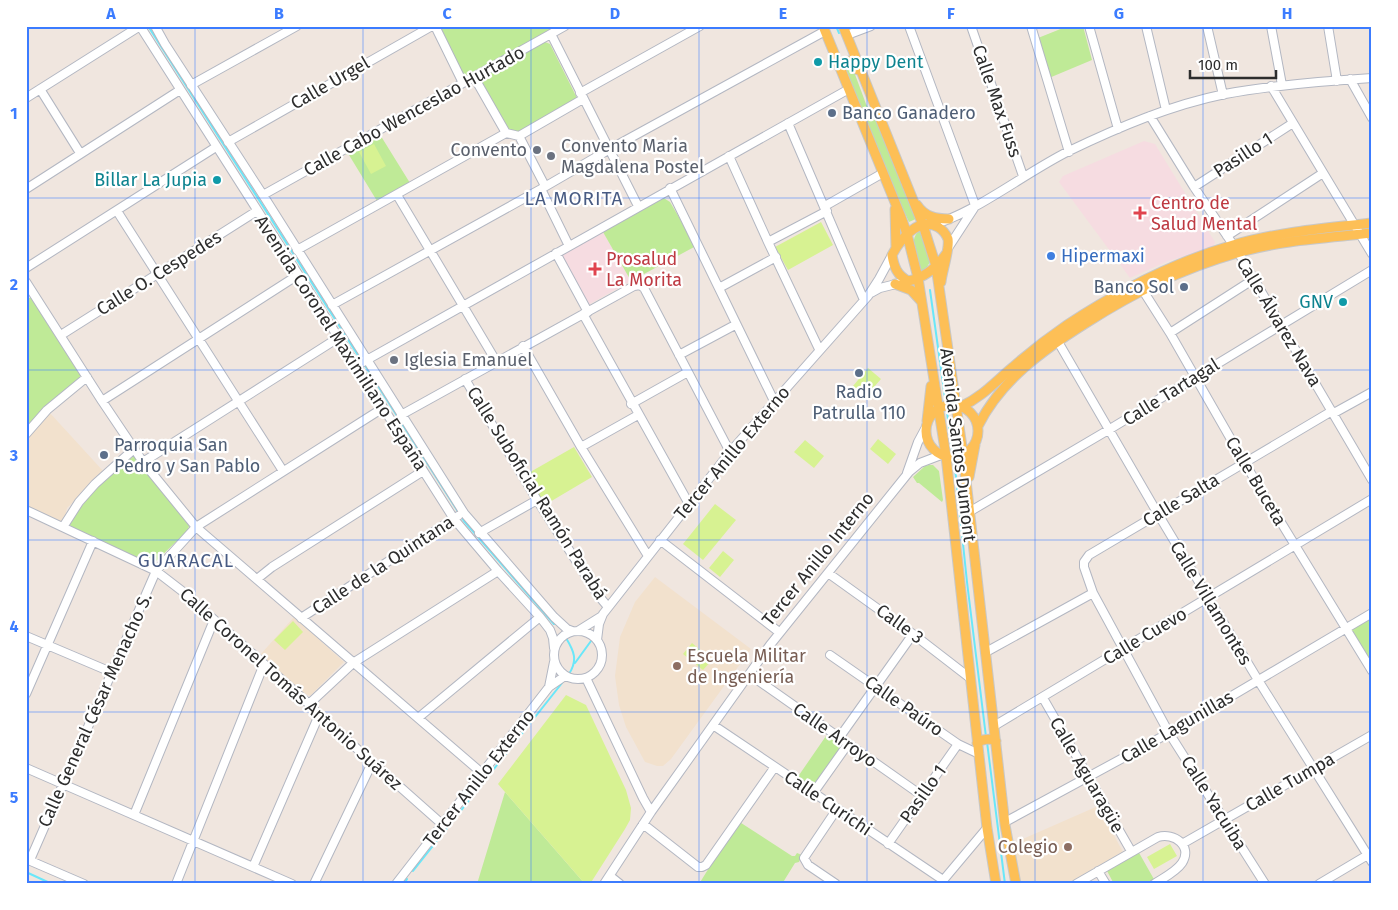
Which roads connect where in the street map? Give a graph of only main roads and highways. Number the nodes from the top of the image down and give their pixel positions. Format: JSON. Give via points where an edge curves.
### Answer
{"nodes":[{"id":1,"x":843,"y":26,"type":"edge"},
{"id":2,"x":824,"y":29,"type":"edge"},
{"id":3,"x":830,"y":41,"type":"junction"},
{"id":4,"x":854,"y":52,"type":"junction"},
{"id":5,"x":840,"y":67,"type":"junction"},
{"id":6,"x":866,"y":80,"type":"junction"},
{"id":7,"x":894,"y":200,"type":"junction"},
{"id":8,"x":913,"y":200,"type":"junction"},
{"id":9,"x":949,"y":219,"type":"road end"},
{"id":10,"x":1372,"y":222,"type":"edge"},
{"id":11,"x":923,"y":225,"type":"junction"},
{"id":12,"x":1334,"y":232,"type":"junction"},
{"id":13,"x":1372,"y":232,"type":"edge"},
{"id":14,"x":907,"y":234,"type":"junction"},
{"id":15,"x":1236,"y":249,"type":"junction"},
{"id":16,"x":947,"y":251,"type":"junction"},
{"id":17,"x":894,"y":252,"type":"junction"},
{"id":18,"x":934,"y":268,"type":"junction"},
{"id":19,"x":920,"y":277,"type":"junction"},
{"id":20,"x":895,"y":284,"type":"road end"},
{"id":21,"x":940,"y":290,"type":"junction"},
{"id":22,"x":922,"y":303,"type":"junction"},
{"id":23,"x":1090,"y":311,"type":"junction"},
{"id":24,"x":1068,"y":325,"type":"junction"},
{"id":25,"x":1079,"y":327,"type":"junction"},
{"id":26,"x":1057,"y":340,"type":"junction"},
{"id":27,"x":1013,"y":367,"type":"junction"},
{"id":28,"x":933,"y":371,"type":"junction"},
{"id":29,"x":997,"y":395,"type":"junction"},
{"id":30,"x":956,"y":405,"type":"junction"},
{"id":31,"x":939,"y":408,"type":"junction"},
{"id":32,"x":926,"y":426,"type":"junction"},
{"id":33,"x":978,"y":426,"type":"junction"},
{"id":34,"x":977,"y":439,"type":"junction"},
{"id":35,"x":951,"y":456,"type":"junction"},
{"id":36,"x":967,"y":492,"type":"junction"},
{"id":37,"x":994,"y":741,"type":"junction"},
{"id":38,"x":979,"y":742,"type":"junction"},
{"id":39,"x":996,"y":884,"type":"edge"},
{"id":40,"x":1016,"y":884,"type":"edge"}],
"edges":[{"from":1,"to":4,"type":"main road","name":"Avenida Santos Dumont"},
{"from":2,"to":3,"type":"main road","name":"Avenida Santos Dumont"},
{"from":3,"to":4,"type":"main road","via":[[843,58]]},
{"from":3,"to":5,"type":"main road","name":"Avenida Santos Dumont"},
{"from":4,"to":6,"type":"main road","name":"Avenida Santos Dumont"},
{"from":5,"to":6,"type":"main road","via":[[850,61]]},
{"from":5,"to":7,"type":"main road","name":"Avenida Santos Dumont"},
{"from":6,"to":8,"type":"main road","name":"Avenida Santos Dumont"},
{"from":7,"to":14,"type":"main road","name":"Avenida Santos Dumont"},
{"from":7,"to":17,"type":"main road"},
{"from":8,"to":9,"type":"main road","via":[[928,216]]},
{"from":8,"to":11,"type":"main road","name":"Avenida Santos Dumont"},
{"from":10,"to":12,"type":"main road","via":[[1354,224]]},
{"from":11,"to":14,"type":"main road"},
{"from":11,"to":16,"type":"main road","via":[[934,225],[944,232],[948,240]]},
{"from":11,"to":18,"type":"main road","name":"Avenida Santos Dumont"},
{"from":12,"to":13,"type":"main road"},
{"from":12,"to":15,"type":"main road"},
{"from":14,"to":17,"type":"main road"},
{"from":14,"to":19,"type":"main road","name":"Avenida Santos Dumont"},
{"from":15,"to":23,"type":"main road","via":[[1164,272]]},
{"from":15,"to":25,"type":"main road","via":[[1142,289]]},
{"from":16,"to":18,"type":"main road"},
{"from":16,"to":21,"type":"main road"},
{"from":17,"to":19,"type":"main road","via":[[896,269],[902,277],[908,281]]},
{"from":18,"to":19,"type":"main road"},
{"from":18,"to":21,"type":"main road","name":"Avenida Santos Dumont"},
{"from":19,"to":22,"type":"main road","name":"Avenida Santos Dumont"},
{"from":20,"to":22,"type":"main road","via":[[910,290]]},
{"from":21,"to":30,"type":"main road","name":"Avenida Santos Dumont"},
{"from":22,"to":28,"type":"main road","name":"Avenida Santos Dumont"},
{"from":23,"to":24,"type":"main road"},
{"from":23,"to":25,"type":"main road","via":[[1078,321]]},
{"from":24,"to":26,"type":"main road","via":[[1069,330]]},
{"from":24,"to":27,"type":"main road"},
{"from":25,"to":26,"type":"main road"},
{"from":26,"to":29,"type":"main road"},
{"from":27,"to":29,"type":"main road","via":[[992,390]]},
{"from":27,"to":30,"type":"main road","via":[[972,402]]},
{"from":28,"to":31,"type":"main road","name":"Avenida Santos Dumont"},
{"from":28,"to":32,"type":"main road"},
{"from":29,"to":33,"type":"main road"},
{"from":30,"to":31,"type":"main road"},
{"from":30,"to":33,"type":"main road","via":[[972,414]]},
{"from":30,"to":35,"type":"main road","name":"Avenida Santos Dumont"},
{"from":31,"to":32,"type":"main road","via":[[931,414]]},
{"from":31,"to":35,"type":"main road","name":"Avenida Santos Dumont"},
{"from":32,"to":35,"type":"main road","via":[[929,444]]},
{"from":33,"to":34,"type":"main road"},
{"from":34,"to":35,"type":"main road","via":[[974,445]]},
{"from":34,"to":36,"type":"main road"},
{"from":35,"to":36,"type":"main road","name":"Avenida Santos Dumont"},
{"from":35,"to":38,"type":"main road","name":"Avenida Santos Dumont","via":[[970,678]]},
{"from":36,"to":37,"type":"main road","name":"Avenida Santos Dumont"},
{"from":37,"to":38,"type":"main road"},
{"from":37,"to":40,"type":"main road","name":"Avenida Santos Dumont"},
{"from":38,"to":39,"type":"main road","name":"Avenida Santos Dumont"}]}
